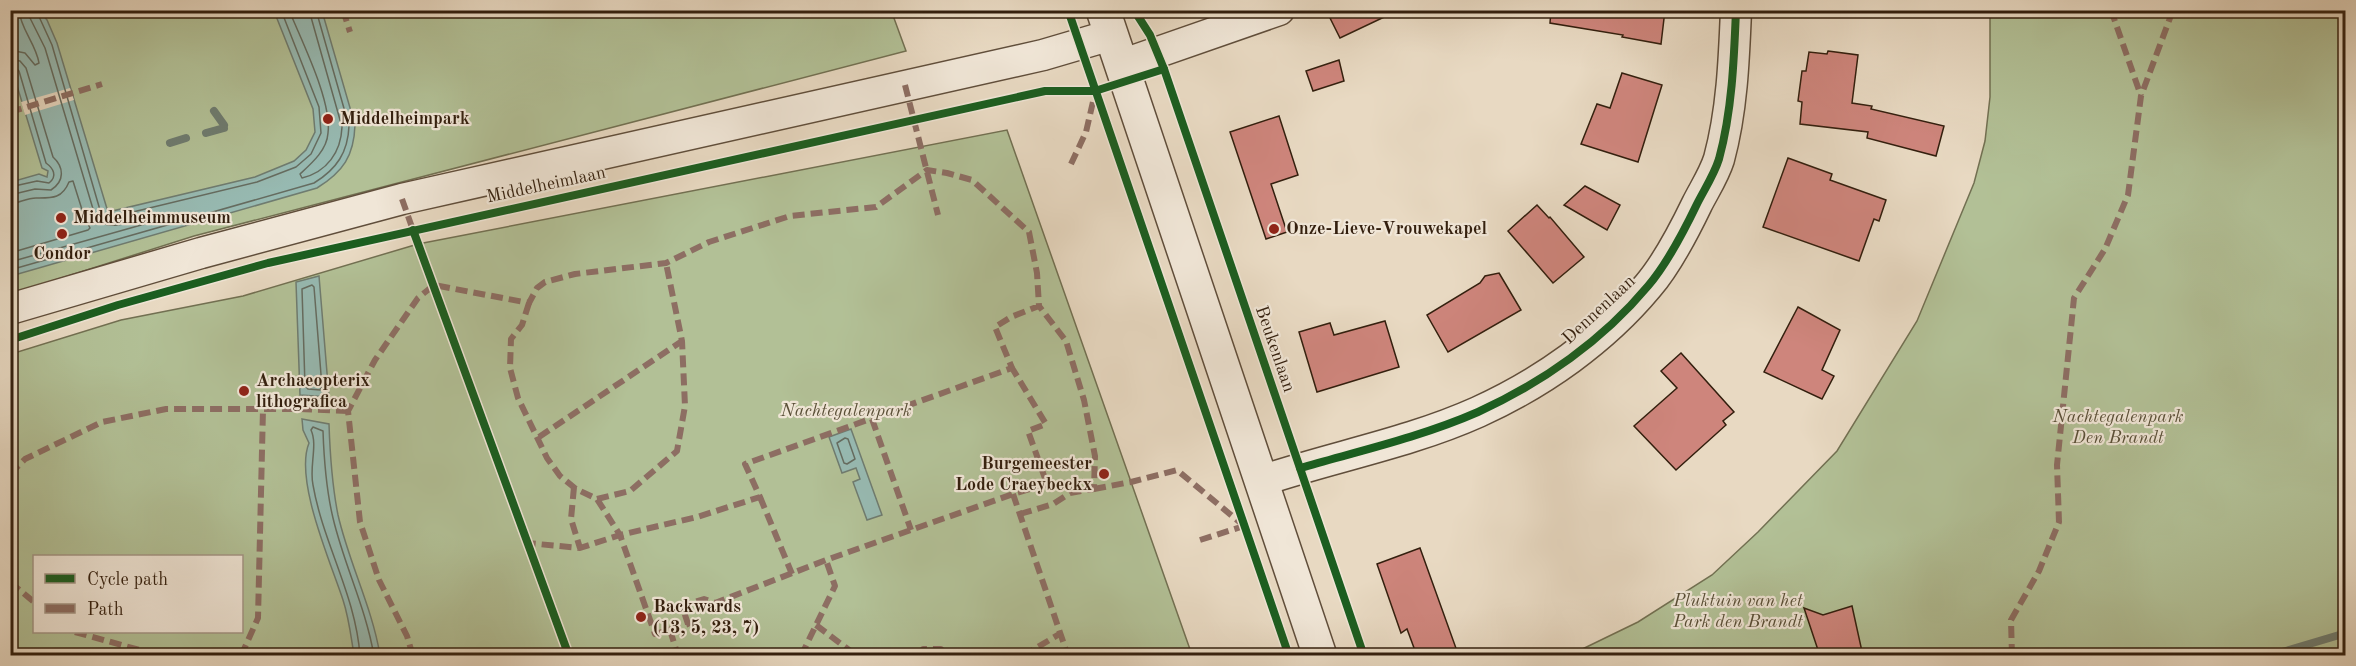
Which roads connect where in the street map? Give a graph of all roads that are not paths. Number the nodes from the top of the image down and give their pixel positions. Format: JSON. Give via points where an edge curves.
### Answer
{"nodes":[{"id":1,"x":1279,"y":10,"type":"edge"},
{"id":2,"x":1736,"y":10,"type":"edge"},
{"id":3,"x":1111,"y":37,"type":"edge"},
{"id":4,"x":10,"y":309,"type":"edge"},
{"id":5,"x":1261,"y":481,"type":"junction"},
{"id":6,"x":1320,"y":656,"type":"edge"}],
"edges":[{"from":1,"to":3,"type":"street","name":"Middelheimlaan"},
{"from":2,"to":5,"type":"street","name":"Dennenlaan","via":[[1730,101],[1718,161],[1684,230],[1649,286],[1595,339],[1539,381],[1431,430]]},
{"from":3,"to":4,"type":"street","name":"Middelheimlaan","via":[[402,199]]},
{"from":3,"to":5,"type":"street"},
{"from":5,"to":6,"type":"street"}]}
